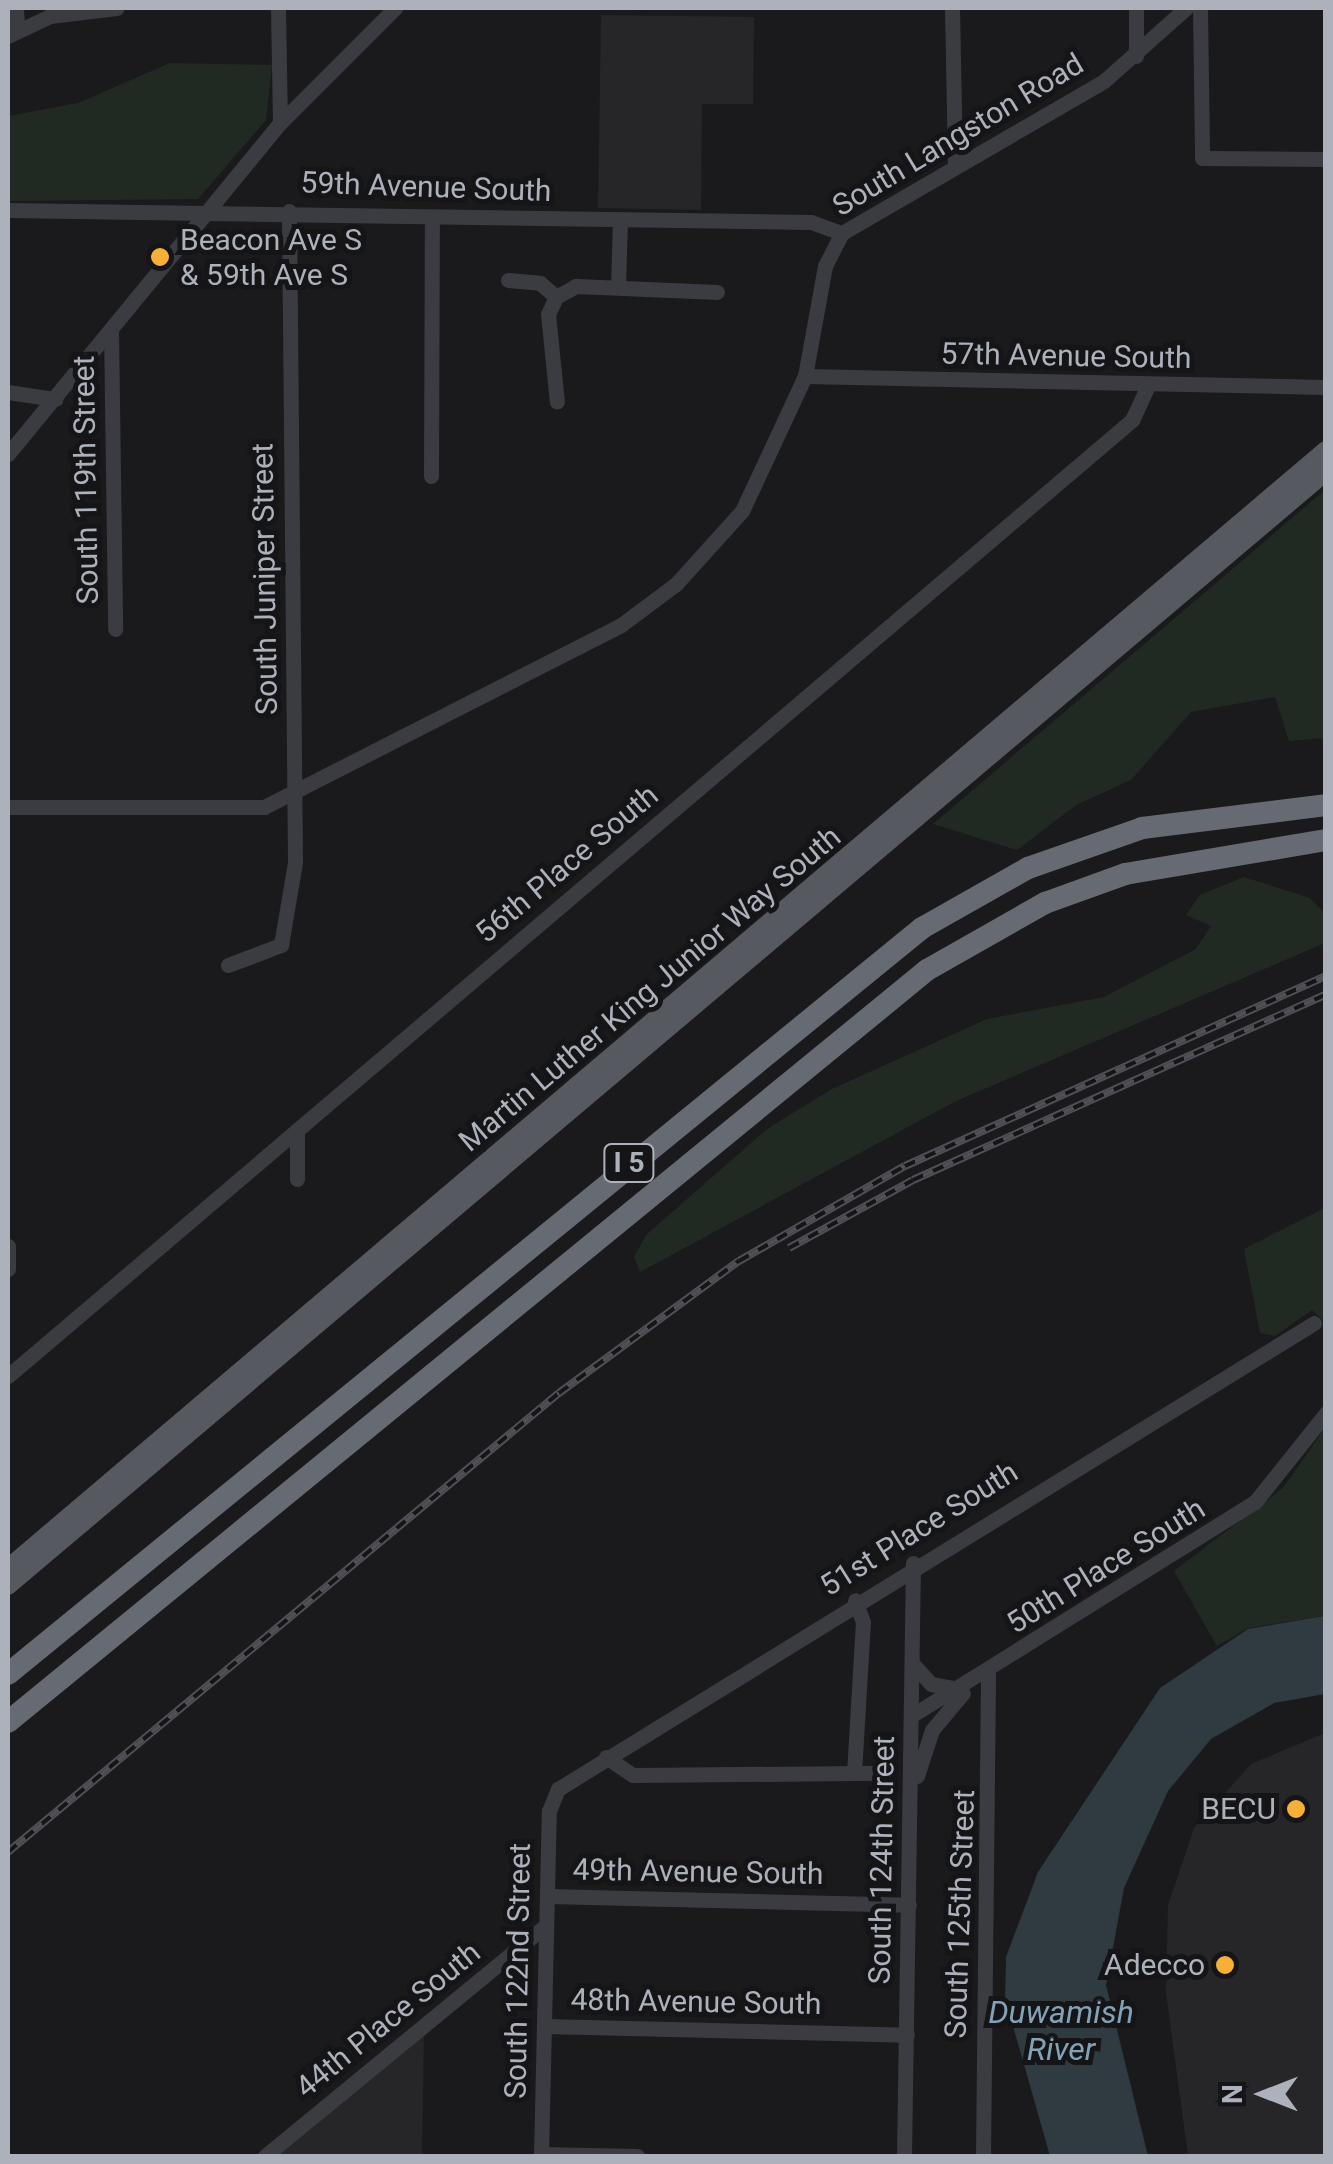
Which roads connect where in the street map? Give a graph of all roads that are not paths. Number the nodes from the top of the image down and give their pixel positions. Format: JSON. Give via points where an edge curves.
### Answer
{"nodes":[{"id":1,"x":16,"y":8,"type":"edge"},
{"id":2,"x":117,"y":8,"type":"edge"},
{"id":3,"x":278,"y":8,"type":"edge"},
{"id":4,"x":395,"y":8,"type":"edge"},
{"id":5,"x":952,"y":8,"type":"edge"},
{"id":6,"x":1136,"y":8,"type":"edge"},
{"id":7,"x":1186,"y":8,"type":"edge"},
{"id":8,"x":1200,"y":8,"type":"edge"},
{"id":9,"x":12,"y":32,"type":"edge"},
{"id":10,"x":1136,"y":56,"type":"junction"},
{"id":11,"x":280,"y":122,"type":"junction"},
{"id":12,"x":1326,"y":159,"type":"edge"},
{"id":13,"x":955,"y":166,"type":"junction"},
{"id":14,"x":8,"y":210,"type":"edge"},
{"id":15,"x":288,"y":211,"type":"junction"},
{"id":16,"x":207,"y":213,"type":"junction"},
{"id":17,"x":432,"y":217,"type":"junction"},
{"id":18,"x":620,"y":220,"type":"junction"},
{"id":19,"x":842,"y":233,"type":"junction"},
{"id":20,"x":508,"y":280,"type":"dead end"},
{"id":21,"x":618,"y":287,"type":"junction"},
{"id":22,"x":717,"y":292,"type":"dead end"},
{"id":23,"x":556,"y":296,"type":"junction"},
{"id":24,"x":110,"y":329,"type":"junction"},
{"id":25,"x":805,"y":376,"type":"junction"},
{"id":26,"x":1148,"y":386,"type":"junction"},
{"id":27,"x":1326,"y":388,"type":"edge"},
{"id":28,"x":8,"y":392,"type":"edge"},
{"id":29,"x":55,"y":398,"type":"junction"},
{"id":30,"x":557,"y":402,"type":"dead end"},
{"id":31,"x":1326,"y":450,"type":"edge"},
{"id":32,"x":8,"y":454,"type":"edge"},
{"id":33,"x":1326,"y":472,"type":"edge"},
{"id":34,"x":432,"y":476,"type":"dead end"},
{"id":35,"x":116,"y":629,"type":"dead end"},
{"id":36,"x":294,"y":796,"type":"junction"},
{"id":37,"x":1326,"y":805,"type":"edge"},
{"id":38,"x":8,"y":807,"type":"edge"},
{"id":39,"x":1326,"y":840,"type":"edge"},
{"id":40,"x":228,"y":965,"type":"dead end"},
{"id":41,"x":296,"y":1130,"type":"junction"},
{"id":42,"x":297,"y":1179,"type":"dead end"},
{"id":43,"x":10,"y":1246,"type":"edge"},
{"id":44,"x":8,"y":1269,"type":"edge"},
{"id":45,"x":1314,"y":1323,"type":"dead end"},
{"id":46,"x":8,"y":1376,"type":"edge"},
{"id":47,"x":1326,"y":1413,"type":"edge"},
{"id":48,"x":914,"y":1564,"type":"junction"},
{"id":49,"x":8,"y":1568,"type":"edge"},
{"id":50,"x":8,"y":1586,"type":"edge"},
{"id":51,"x":855,"y":1600,"type":"junction"},
{"id":52,"x":912,"y":1663,"type":"junction"},
{"id":53,"x":8,"y":1674,"type":"edge"},
{"id":54,"x":975,"y":1681,"type":"junction"},
{"id":55,"x":15,"y":1716,"type":"edge"},
{"id":56,"x":911,"y":1716,"type":"junction"},
{"id":57,"x":941,"y":1718,"type":"junction"},
{"id":58,"x":8,"y":1730,"type":"edge"},
{"id":59,"x":606,"y":1758,"type":"junction"},
{"id":60,"x":854,"y":1773,"type":"junction"},
{"id":61,"x":882,"y":1773,"type":"dead end"},
{"id":62,"x":558,"y":1789,"type":"joint"},
{"id":63,"x":910,"y":1819,"type":"junction"},
{"id":64,"x":547,"y":1896,"type":"junction"},
{"id":65,"x":908,"y":1904,"type":"junction"},
{"id":66,"x":546,"y":1925,"type":"junction"},
{"id":67,"x":544,"y":2026,"type":"junction"},
{"id":68,"x":908,"y":2035,"type":"junction"},
{"id":69,"x":541,"y":2155,"type":"edge"},
{"id":70,"x":265,"y":2156,"type":"edge"},
{"id":71,"x":636,"y":2156,"type":"edge"},
{"id":72,"x":904,"y":2156,"type":"edge"},
{"id":73,"x":983,"y":2156,"type":"edge"}],
"edges":[{"from":1,"to":9,"type":"street"},
{"from":2,"to":9,"type":"street"},
{"from":3,"to":11,"type":"street"},
{"from":4,"to":11,"type":"street"},
{"from":5,"to":13,"type":"street"},
{"from":6,"to":10,"type":"street"},
{"from":7,"to":10,"type":"street","name":"South Langston Road"},
{"from":8,"to":12,"type":"street","via":[[1202,158]]},
{"from":10,"to":13,"type":"street","name":"South Langston Road"},
{"from":11,"to":16,"type":"street"},
{"from":13,"to":19,"type":"street","name":"South Langston Road"},
{"from":14,"to":16,"type":"street","name":"59th Avenue South"},
{"from":15,"to":16,"type":"street","name":"59th Avenue South"},
{"from":15,"to":17,"type":"street","name":"59th Avenue South"},
{"from":15,"to":36,"type":"street","name":"South Juniper Street"},
{"from":16,"to":24,"type":"street"},
{"from":17,"to":18,"type":"street","name":"59th Avenue South"},
{"from":17,"to":34,"type":"street"},
{"from":18,"to":19,"type":"street","name":"59th Avenue South","via":[[811,222]]},
{"from":18,"to":21,"type":"street"},
{"from":19,"to":25,"type":"street","name":"South Langston Road","via":[[825,266]]},
{"from":20,"to":23,"type":"street","via":[[540,283]]},
{"from":21,"to":22,"type":"street"},
{"from":21,"to":23,"type":"street","via":[[576,286]]},
{"from":23,"to":30,"type":"street","via":[[548,314]]},
{"from":24,"to":29,"type":"street"},
{"from":24,"to":35,"type":"street","name":"South 119th Street"},
{"from":25,"to":26,"type":"street","name":"57th Avenue South"},
{"from":25,"to":36,"type":"street","name":"South Langston Road","via":[[742,510],[676,584],[621,625]]},
{"from":26,"to":27,"type":"street","name":"57th Avenue South"},
{"from":26,"to":41,"type":"street","name":"56th Place South","via":[[1132,420]]},
{"from":28,"to":29,"type":"street"},
{"from":29,"to":32,"type":"street"},
{"from":31,"to":49,"type":"main road","name":"Martin Luther King Junior Way South"},
{"from":33,"to":50,"type":"main road","name":"Martin Luther King Junior Way South"},
{"from":36,"to":38,"type":"street","name":"South Langston Road","via":[[254,809]]},
{"from":36,"to":40,"type":"street","name":"South Juniper Street","via":[[281,945]]},
{"from":37,"to":53,"type":"highway","number":"I 5","via":[[1142,828],[1028,868],[922,928]]},
{"from":39,"to":55,"type":"highway","number":"I 5","via":[[1125,874],[1045,904],[926,970]]},
{"from":41,"to":42,"type":"street"},
{"from":41,"to":46,"type":"street","name":"56th Place South"},
{"from":43,"to":44,"type":"street"},
{"from":45,"to":48,"type":"street","name":"51st Place South"},
{"from":47,"to":54,"type":"street","name":"50th Place South","via":[[1256,1502]]},
{"from":48,"to":51,"type":"street","name":"51st Place South"},
{"from":48,"to":52,"type":"street","name":"South 124th Street"},
{"from":51,"to":59,"type":"street","name":"51st Place South"},
{"from":51,"to":60,"type":"street","via":[[863,1622]]},
{"from":52,"to":54,"type":"street","via":[[931,1684]]},
{"from":52,"to":56,"type":"street","name":"South 124th Street"},
{"from":54,"to":56,"type":"street","name":"50th Place South"},
{"from":54,"to":57,"type":"street"},
{"from":54,"to":73,"type":"street","name":"South 125th Street"},
{"from":55,"to":58,"type":"highway"},
{"from":56,"to":57,"type":"street"},
{"from":56,"to":63,"type":"street","name":"South 124th Street"},
{"from":57,"to":63,"type":"street"},
{"from":59,"to":60,"type":"street","via":[[634,1775]]},
{"from":59,"to":62,"type":"street","name":"51st Place South"},
{"from":60,"to":61,"type":"street"},
{"from":62,"to":64,"type":"street","name":"South 122nd Street"},
{"from":63,"to":65,"type":"street","name":"South 124th Street"},
{"from":64,"to":65,"type":"street","name":"49th Avenue South"},
{"from":64,"to":66,"type":"street","name":"South 122nd Street"},
{"from":65,"to":68,"type":"street","name":"South 124th Street"},
{"from":66,"to":67,"type":"street","name":"South 122nd Street"},
{"from":66,"to":70,"type":"street","name":"44th Place South"},
{"from":67,"to":68,"type":"street","name":"48th Avenue South"},
{"from":67,"to":69,"type":"street","name":"South 122nd Street"},
{"from":68,"to":72,"type":"street","name":"South 124th Street"},
{"from":69,"to":71,"type":"street"}]}
